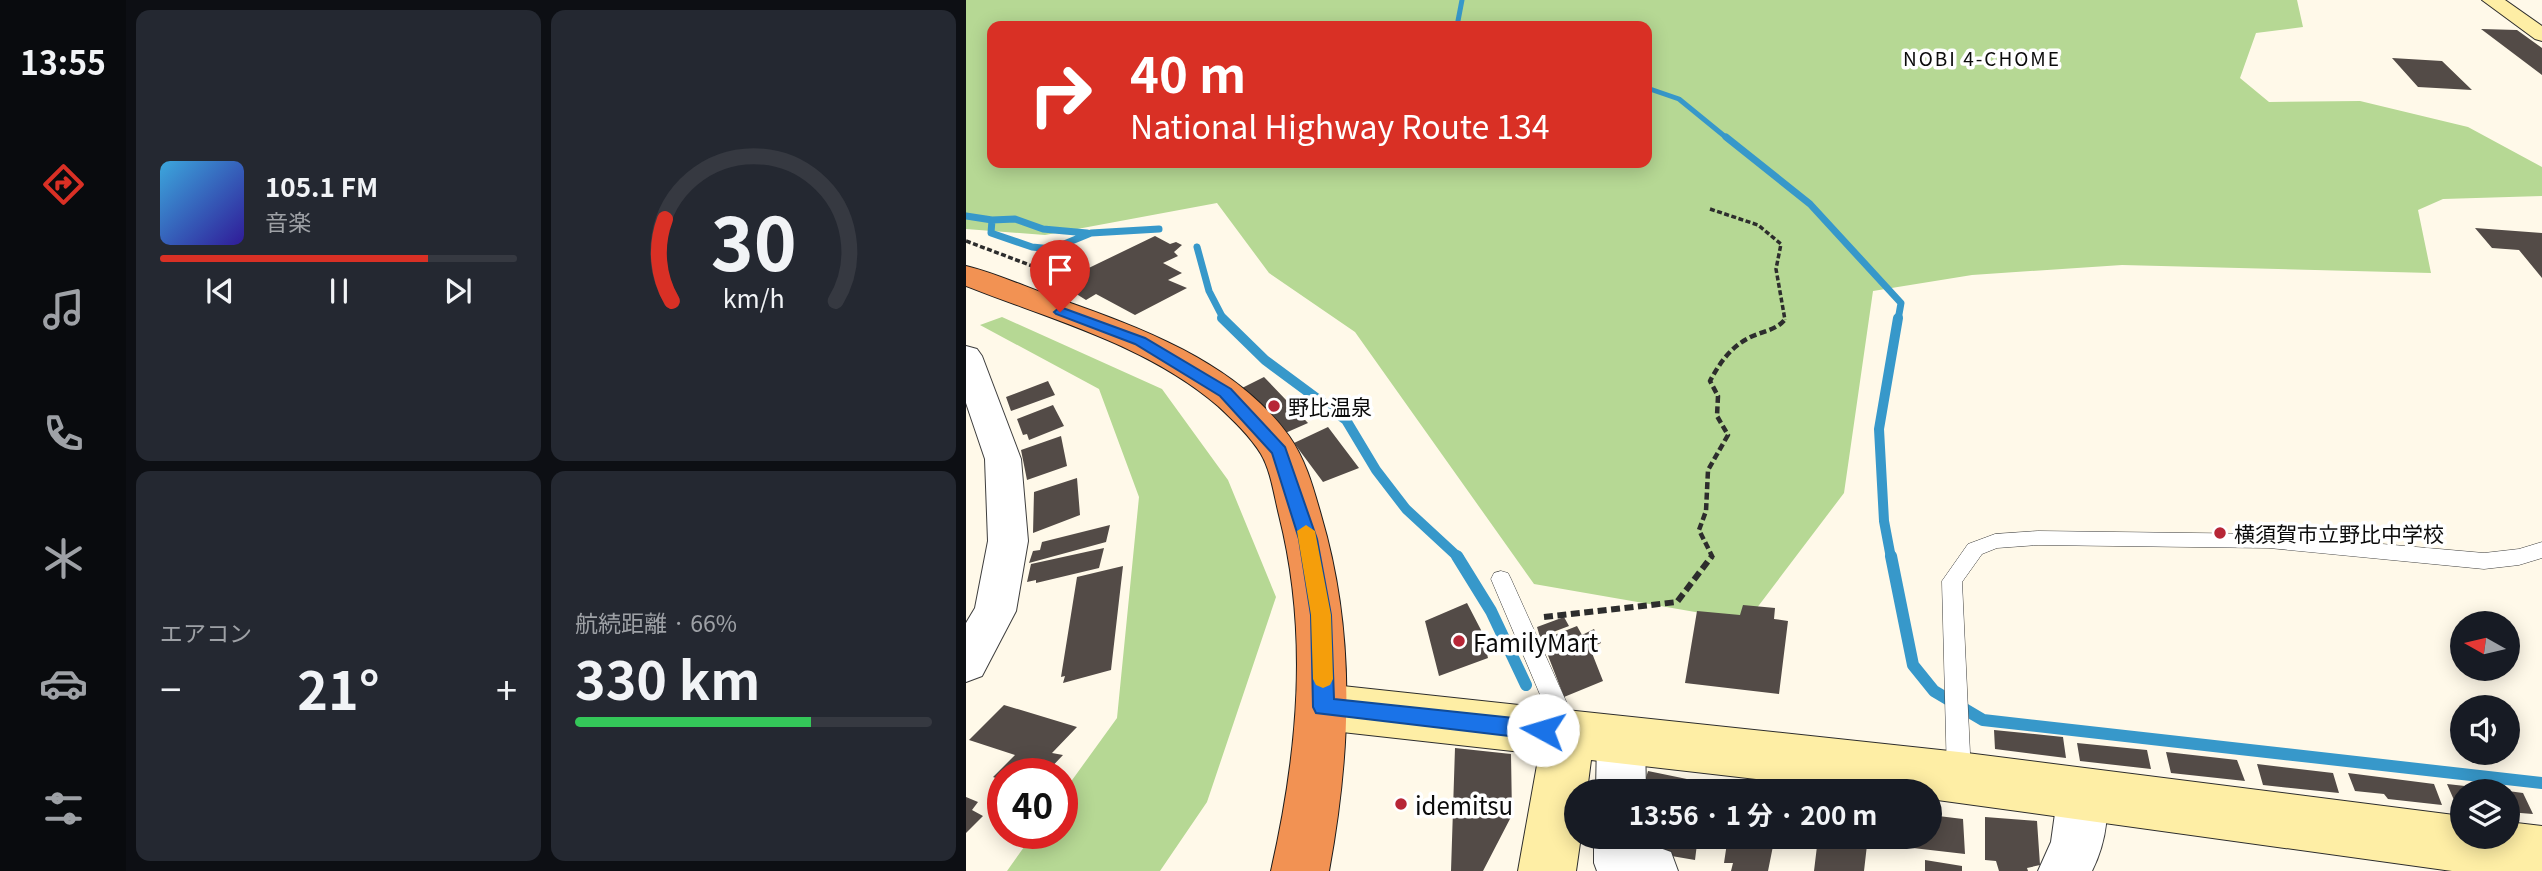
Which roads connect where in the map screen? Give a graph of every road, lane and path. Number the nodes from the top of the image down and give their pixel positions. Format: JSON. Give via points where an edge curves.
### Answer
{"nodes":[{"id":1,"x":2492,"y":0,"type":"edge"},
{"id":2,"x":2542,"y":34,"type":"edge"},
{"id":3,"x":1710,"y":209,"type":"dead end"},
{"id":4,"x":966,"y":275,"type":"edge"},
{"id":5,"x":966,"y":356,"type":"edge"},
{"id":6,"x":2542,"y":550,"type":"edge"},
{"id":7,"x":1501,"y":579,"type":"dead end"},
{"id":8,"x":1519,"y":621,"type":"junction"},
{"id":9,"x":966,"y":663,"type":"edge"},
{"id":10,"x":1324,"y":707,"type":"junction"},
{"id":11,"x":1569,"y":733,"type":"junction"},
{"id":12,"x":1621,"y":740,"type":"junction"},
{"id":13,"x":1959,"y":777,"type":"junction"},
{"id":14,"x":1621,"y":779,"type":"edge"},
{"id":15,"x":2083,"y":792,"type":"junction"},
{"id":16,"x":1620,"y":849,"type":"edge"},
{"id":17,"x":2542,"y":855,"type":"edge"},
{"id":18,"x":1300,"y":871,"type":"edge"},
{"id":19,"x":1547,"y":871,"type":"edge"},
{"id":20,"x":1652,"y":871,"type":"edge"},
{"id":21,"x":2064,"y":871,"type":"edge"}],
"edges":[{"from":1,"to":2,"type":"street"},
{"from":3,"to":8,"type":"path","via":[[1773,232],[1781,244],[1776,269],[1786,319],[1780,327],[1747,339],[1722,358],[1710,382],[1718,396],[1717,416],[1728,435],[1708,470],[1706,511],[1699,530],[1713,558],[1677,602]]},
{"from":4,"to":10,"type":"highway","via":[[1140,341],[1225,393],[1279,451],[1308,539],[1321,615]]},
{"from":5,"to":9,"type":"street","via":[[1003,459],[1008,541],[995,611]]},
{"from":6,"to":13,"type":"lane","via":[[2484,561],[2269,541],[1995,541],[1975,549],[1952,580]]},
{"from":7,"to":8,"type":"lane"},
{"from":8,"to":11,"type":"lane"},
{"from":10,"to":11,"type":"street"},
{"from":10,"to":18,"type":"highway","via":[[1311,826]]},
{"from":11,"to":12,"type":"street"},
{"from":11,"to":19,"type":"street"},
{"from":12,"to":13,"type":"street"},
{"from":12,"to":14,"type":"street"},
{"from":13,"to":15,"type":"street"},
{"from":15,"to":17,"type":"street"},
{"from":15,"to":21,"type":"street","via":[[2076,849]]},
{"from":16,"to":20,"type":"street","via":[[1620,863]]}]}
